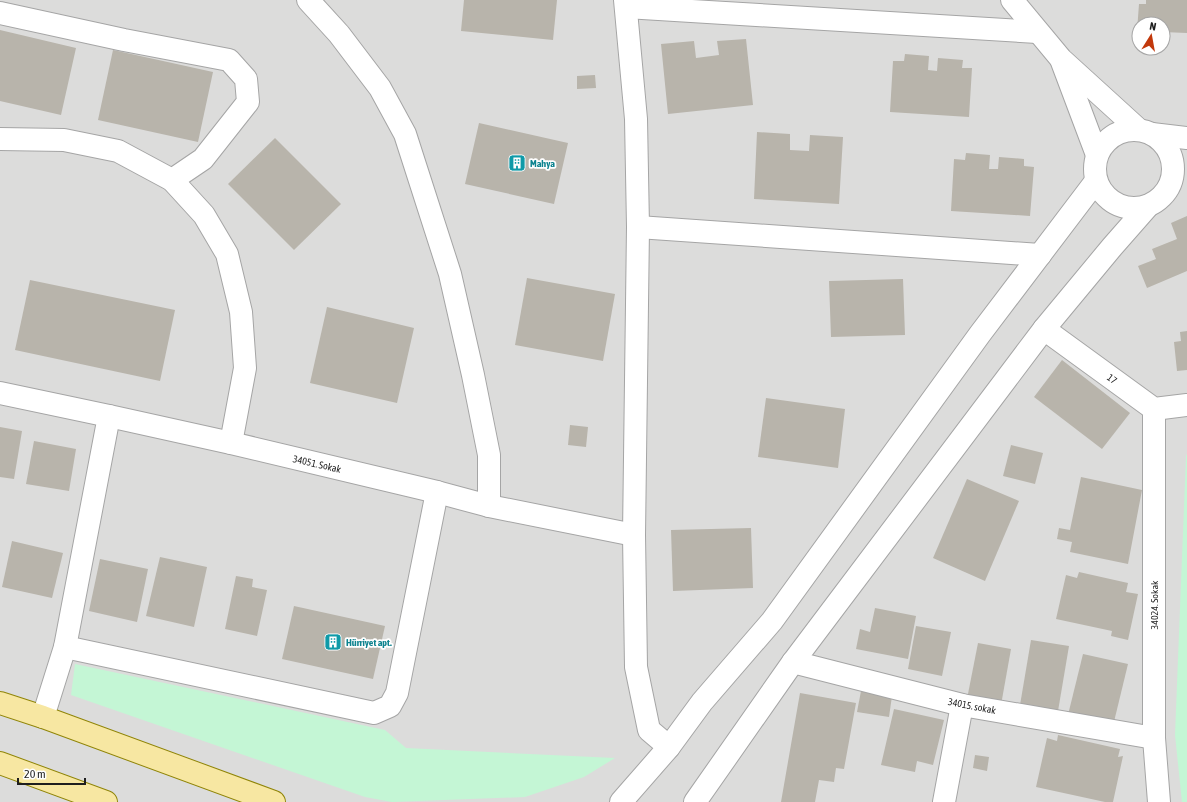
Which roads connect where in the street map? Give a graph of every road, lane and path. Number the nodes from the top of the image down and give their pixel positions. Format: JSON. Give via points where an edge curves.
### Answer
{"nodes":[{"id":1,"x":308,"y":0,"type":"edge"},
{"id":2,"x":1012,"y":0,"type":"edge"},
{"id":3,"x":626,"y":3,"type":"edge"},
{"id":4,"x":0,"y":13,"type":"edge"},
{"id":5,"x":1037,"y":32,"type":"junction"},
{"id":6,"x":1061,"y":59,"type":"junction"},
{"id":7,"x":1146,"y":132,"type":"junction"},
{"id":8,"x":1187,"y":138,"type":"edge"},
{"id":9,"x":0,"y":139,"type":"edge"},
{"id":10,"x":1097,"y":155,"type":"junction"},
{"id":11,"x":172,"y":180,"type":"junction"},
{"id":12,"x":1096,"y":181,"type":"junction"},
{"id":13,"x":1187,"y":189,"type":"edge"},
{"id":14,"x":1154,"y":203,"type":"junction"},
{"id":15,"x":638,"y":227,"type":"junction"},
{"id":16,"x":1040,"y":255,"type":"junction"},
{"id":17,"x":1044,"y":329,"type":"junction"},
{"id":18,"x":0,"y":393,"type":"edge"},
{"id":19,"x":1187,"y":405,"type":"edge"},
{"id":20,"x":1154,"y":409,"type":"junction"},
{"id":21,"x":109,"y":416,"type":"junction"},
{"id":22,"x":231,"y":443,"type":"junction"},
{"id":23,"x":437,"y":492,"type":"junction"},
{"id":24,"x":489,"y":506,"type":"junction"},
{"id":25,"x":634,"y":535,"type":"junction"},
{"id":26,"x":65,"y":647,"type":"junction"},
{"id":27,"x":792,"y":662,"type":"junction"},
{"id":28,"x":0,"y":704,"type":"edge"},
{"id":29,"x":962,"y":705,"type":"junction"},
{"id":30,"x":43,"y":718,"type":"junction"},
{"id":31,"x":1154,"y":738,"type":"junction"},
{"id":32,"x":669,"y":747,"type":"junction"},
{"id":33,"x":0,"y":763,"type":"edge"},
{"id":34,"x":703,"y":799,"type":"edge"},
{"id":35,"x":619,"y":801,"type":"edge"},
{"id":36,"x":106,"y":802,"type":"edge"},
{"id":37,"x":274,"y":802,"type":"edge"},
{"id":38,"x":944,"y":802,"type":"edge"},
{"id":39,"x":1159,"y":802,"type":"edge"}],
"edges":[{"from":1,"to":24,"type":"street","via":[[340,34],[380,88],[405,134],[450,274],[474,375],[489,455]]},
{"from":2,"to":5,"type":"street"},
{"from":3,"to":5,"type":"street"},
{"from":3,"to":15,"type":"street","via":[[636,119]]},
{"from":4,"to":11,"type":"street","via":[[229,60],[246,79],[248,102],[203,159]]},
{"from":5,"to":6,"type":"street"},
{"from":6,"to":7,"type":"street"},
{"from":6,"to":10,"type":"street"},
{"from":7,"to":8,"type":"street"},
{"from":7,"to":10,"type":"street","via":[[1126,130],[1114,135]]},
{"from":7,"to":14,"type":"street","via":[[1163,142],[1170,152],[1174,165],[1173,178],[1168,190]]},
{"from":9,"to":11,"type":"street","via":[[64,140],[118,151]]},
{"from":10,"to":12,"type":"street","via":[[1094,168]]},
{"from":11,"to":22,"type":"street","via":[[204,215],[227,254],[241,312],[245,368]]},
{"from":12,"to":14,"type":"street","via":[[1102,193],[1111,202],[1123,207],[1136,209]]},
{"from":12,"to":16,"type":"street"},
{"from":13,"to":14,"type":"street"},
{"from":14,"to":17,"type":"street","via":[[1112,247]]},
{"from":15,"to":16,"type":"street"},
{"from":15,"to":25,"type":"street"},
{"from":16,"to":32,"type":"street","via":[[772,621],[702,702]]},
{"from":17,"to":20,"type":"street","name":"17"},
{"from":17,"to":27,"type":"street"},
{"from":18,"to":21,"type":"street","name":"34051. Sokak"},
{"from":19,"to":20,"type":"street"},
{"from":20,"to":31,"type":"street","name":"34024. Sokak"},
{"from":21,"to":22,"type":"street","name":"34051. Sokak"},
{"from":21,"to":26,"type":"street"},
{"from":22,"to":23,"type":"street","name":"34051. Sokak"},
{"from":23,"to":24,"type":"street","name":"34051. Sokak"},
{"from":23,"to":26,"type":"street","via":[[397,693],[390,706],[374,713]]},
{"from":24,"to":25,"type":"street","name":"34051. Sokak"},
{"from":25,"to":32,"type":"street","via":[[636,667],[649,730]]},
{"from":26,"to":30,"type":"street"},
{"from":27,"to":29,"type":"street","name":"34015. sokak"},
{"from":27,"to":34,"type":"street"},
{"from":28,"to":30,"type":"main road"},
{"from":29,"to":31,"type":"street","name":"34015. sokak"},
{"from":29,"to":38,"type":"street"},
{"from":30,"to":37,"type":"main road"},
{"from":31,"to":39,"type":"street","name":"34024. Sokak"},
{"from":32,"to":35,"type":"street"},
{"from":33,"to":36,"type":"main road"}]}
